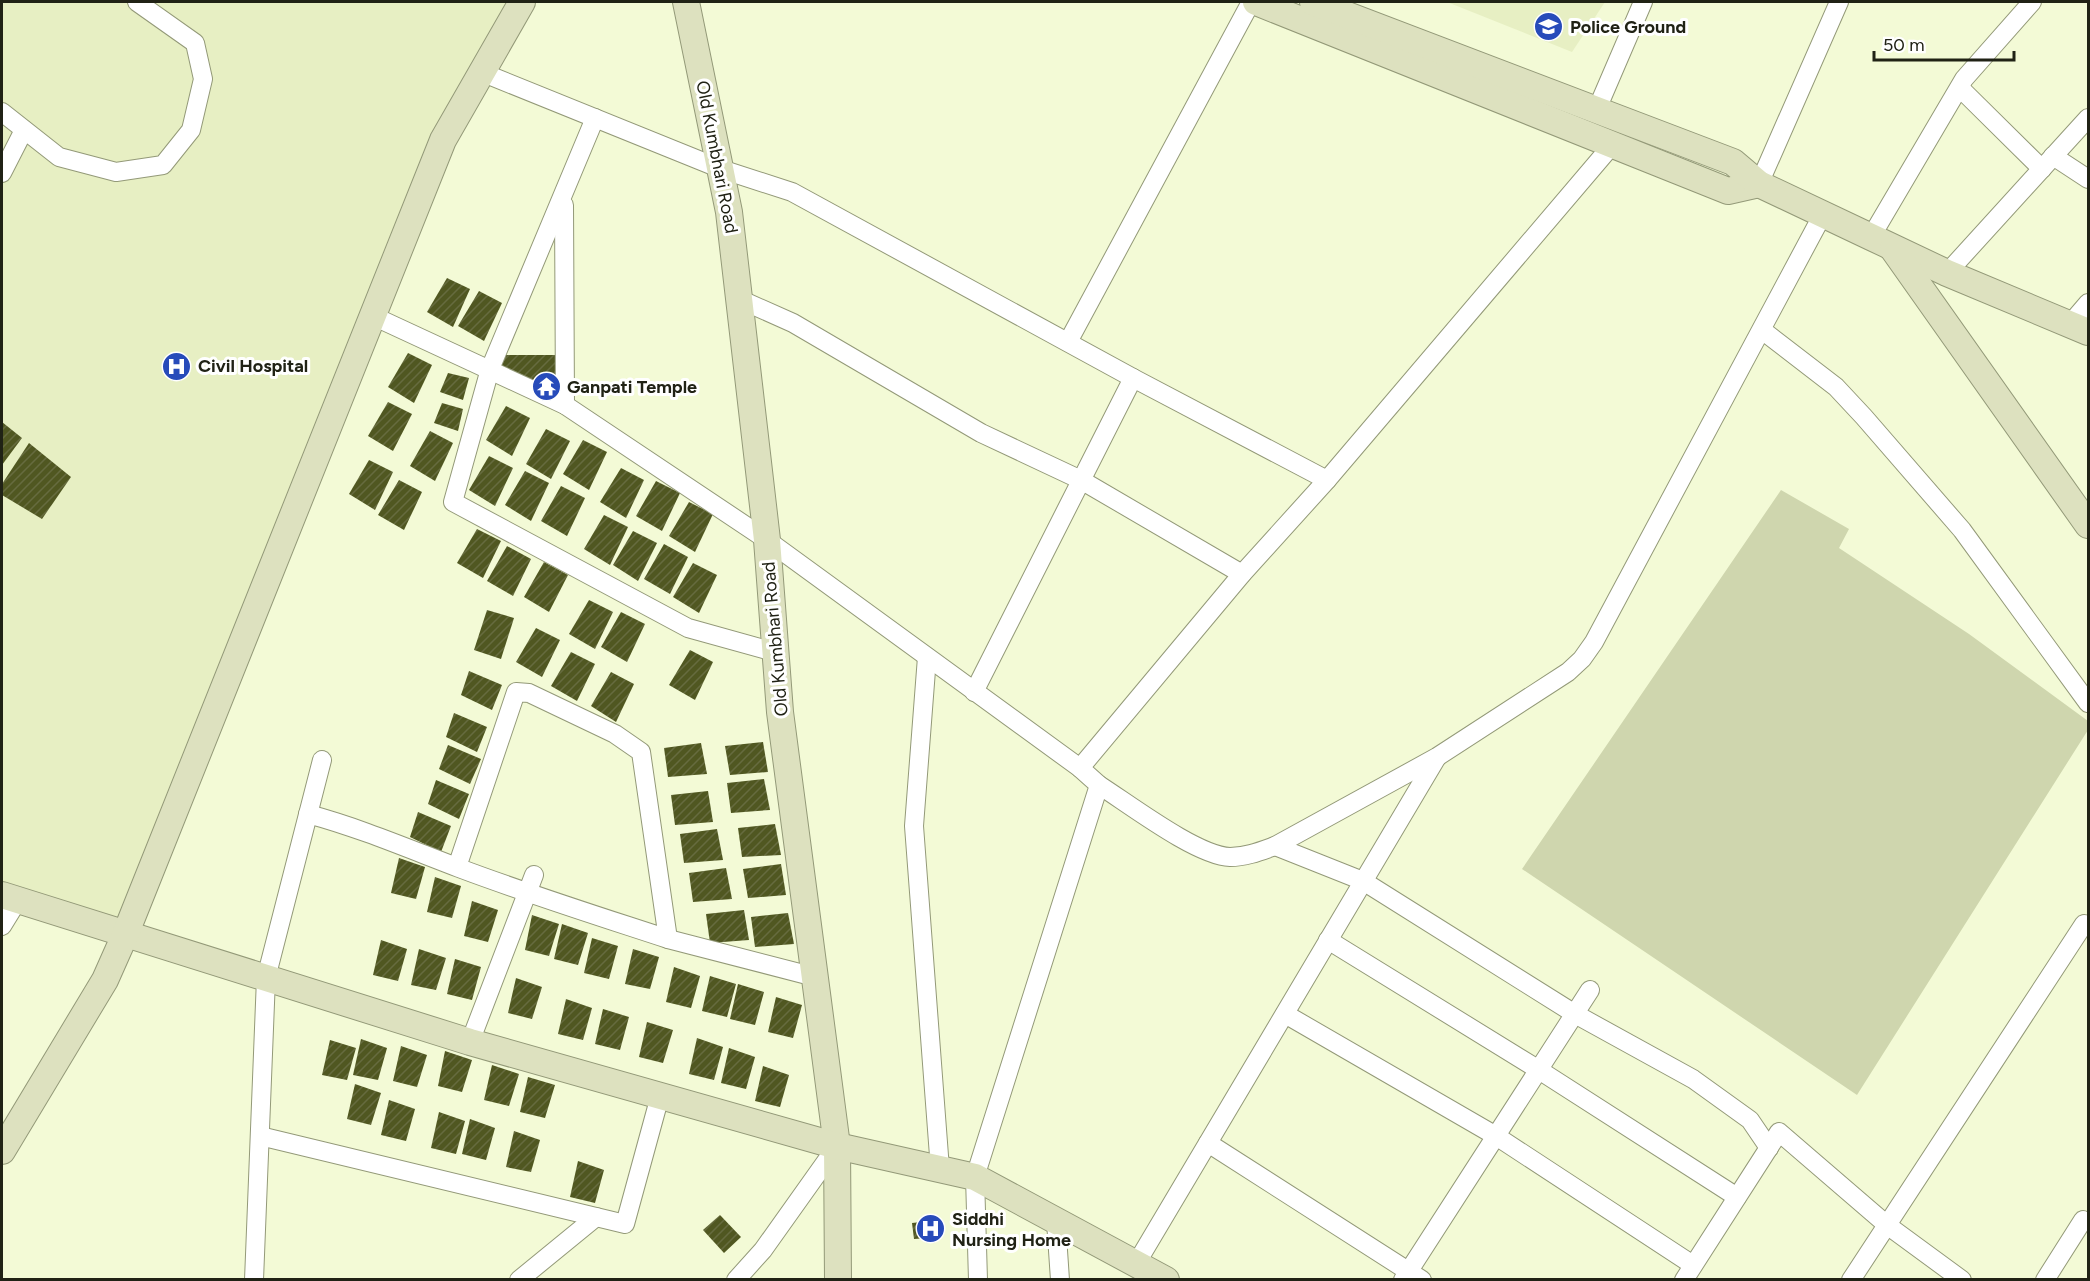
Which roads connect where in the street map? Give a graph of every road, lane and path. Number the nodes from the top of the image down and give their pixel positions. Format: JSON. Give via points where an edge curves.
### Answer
{"nodes":[{"id":1,"x":137,"y":2,"type":"edge"},
{"id":2,"x":522,"y":2,"type":"edge"},
{"id":3,"x":686,"y":2,"type":"edge"},
{"id":4,"x":1251,"y":2,"type":"edge"},
{"id":5,"x":1256,"y":2,"type":"edge"},
{"id":6,"x":1313,"y":2,"type":"edge"},
{"id":7,"x":1643,"y":2,"type":"edge"},
{"id":8,"x":1839,"y":2,"type":"edge"},
{"id":9,"x":2032,"y":2,"type":"edge"},
{"id":10,"x":481,"y":72,"type":"junction"},
{"id":11,"x":1960,"y":88,"type":"junction"},
{"id":12,"x":1596,"y":109,"type":"junction"},
{"id":13,"x":2,"y":112,"type":"edge"},
{"id":14,"x":595,"y":118,"type":"junction"},
{"id":15,"x":2088,"y":118,"type":"edge"},
{"id":16,"x":24,"y":129,"type":"junction"},
{"id":17,"x":1613,"y":144,"type":"junction"},
{"id":18,"x":2048,"y":163,"type":"junction"},
{"id":19,"x":721,"y":170,"type":"junction"},
{"id":20,"x":2,"y":173,"type":"edge"},
{"id":21,"x":2088,"y":179,"type":"edge"},
{"id":22,"x":1759,"y":184,"type":"junction"},
{"id":23,"x":563,"y":197,"type":"junction"},
{"id":24,"x":1823,"y":214,"type":"junction"},
{"id":25,"x":1881,"y":242,"type":"junction"},
{"id":26,"x":1947,"y":273,"type":"junction"},
{"id":27,"x":739,"y":299,"type":"junction"},
{"id":28,"x":2088,"y":303,"type":"edge"},
{"id":29,"x":373,"y":316,"type":"junction"},
{"id":30,"x":2079,"y":328,"type":"edge"},
{"id":31,"x":1761,"y":330,"type":"junction"},
{"id":32,"x":1068,"y":342,"type":"junction"},
{"id":33,"x":490,"y":369,"type":"junction"},
{"id":34,"x":1133,"y":378,"type":"junction"},
{"id":35,"x":565,"y":405,"type":"junction"},
{"id":36,"x":1081,"y":480,"type":"junction"},
{"id":37,"x":1327,"y":480,"type":"junction"},
{"id":38,"x":2088,"y":525,"type":"edge"},
{"id":39,"x":767,"y":540,"type":"junction"},
{"id":40,"x":1242,"y":574,"type":"junction"},
{"id":41,"x":774,"y":652,"type":"junction"},
{"id":42,"x":927,"y":657,"type":"junction"},
{"id":43,"x":974,"y":692,"type":"junction"},
{"id":44,"x":2088,"y":703,"type":"edge"},
{"id":45,"x":1437,"y":757,"type":"junction"},
{"id":46,"x":322,"y":760,"type":"dead end"},
{"id":47,"x":1080,"y":768,"type":"junction"},
{"id":48,"x":1099,"y":785,"type":"junction"},
{"id":49,"x":308,"y":814,"type":"junction"},
{"id":50,"x":1275,"y":846,"type":"junction"},
{"id":51,"x":457,"y":867,"type":"junction"},
{"id":52,"x":534,"y":875,"type":"dead end"},
{"id":53,"x":1363,"y":881,"type":"junction"},
{"id":54,"x":527,"y":893,"type":"junction"},
{"id":55,"x":10,"y":897,"type":"edge"},
{"id":56,"x":2084,"y":924,"type":"dead end"},
{"id":57,"x":2,"y":926,"type":"edge"},
{"id":58,"x":126,"y":934,"type":"junction"},
{"id":59,"x":668,"y":939,"type":"junction"},
{"id":60,"x":1328,"y":940,"type":"junction"},
{"id":61,"x":815,"y":977,"type":"junction"},
{"id":62,"x":266,"y":978,"type":"junction"},
{"id":63,"x":1590,"y":990,"type":"dead end"},
{"id":64,"x":1285,"y":1014,"type":"junction"},
{"id":65,"x":1575,"y":1014,"type":"junction"},
{"id":66,"x":470,"y":1042,"type":"junction"},
{"id":67,"x":1539,"y":1070,"type":"junction"},
{"id":68,"x":660,"y":1096,"type":"junction"},
{"id":69,"x":260,"y":1136,"type":"junction"},
{"id":70,"x":1496,"y":1136,"type":"junction"},
{"id":71,"x":1208,"y":1143,"type":"junction"},
{"id":72,"x":837,"y":1146,"type":"junction"},
{"id":73,"x":1769,"y":1148,"type":"junction"},
{"id":74,"x":2,"y":1151,"type":"edge"},
{"id":75,"x":940,"y":1169,"type":"junction"},
{"id":76,"x":975,"y":1177,"type":"junction"},
{"id":77,"x":1737,"y":1197,"type":"junction"},
{"id":78,"x":596,"y":1217,"type":"junction"},
{"id":79,"x":2083,"y":1220,"type":"dead end"},
{"id":80,"x":1056,"y":1221,"type":"junction"},
{"id":81,"x":1887,"y":1225,"type":"junction"},
{"id":82,"x":1136,"y":1264,"type":"junction"},
{"id":83,"x":1688,"y":1272,"type":"edge"},
{"id":84,"x":1411,"y":1276,"type":"edge"},
{"id":85,"x":254,"y":1280,"type":"edge"},
{"id":86,"x":519,"y":1280,"type":"edge"},
{"id":87,"x":736,"y":1280,"type":"edge"},
{"id":88,"x":838,"y":1280,"type":"edge"},
{"id":89,"x":978,"y":1280,"type":"edge"},
{"id":90,"x":1060,"y":1280,"type":"edge"},
{"id":91,"x":1166,"y":1280,"type":"edge"},
{"id":92,"x":1851,"y":1280,"type":"edge"},
{"id":93,"x":1962,"y":1280,"type":"edge"},
{"id":94,"x":2045,"y":1280,"type":"edge"}],
"edges":[{"from":1,"to":16,"type":"street","via":[[195,43],[203,79],[191,130],[163,165],[116,172],[59,157]]},
{"from":2,"to":10,"type":"street"},
{"from":3,"to":19,"type":"street","name":"Old Kumbhari Road"},
{"from":4,"to":32,"type":"street"},
{"from":5,"to":17,"type":"street"},
{"from":6,"to":12,"type":"street"},
{"from":7,"to":12,"type":"street"},
{"from":8,"to":22,"type":"street"},
{"from":9,"to":11,"type":"street"},
{"from":10,"to":14,"type":"street"},
{"from":10,"to":29,"type":"street","via":[[443,140]]},
{"from":11,"to":18,"type":"street"},
{"from":11,"to":25,"type":"street"},
{"from":12,"to":22,"type":"street","via":[[1733,162]]},
{"from":13,"to":16,"type":"street"},
{"from":14,"to":19,"type":"street"},
{"from":14,"to":23,"type":"street"},
{"from":15,"to":18,"type":"street"},
{"from":16,"to":20,"type":"street"},
{"from":17,"to":22,"type":"street","via":[[1728,190]]},
{"from":17,"to":37,"type":"street"},
{"from":18,"to":21,"type":"street"},
{"from":18,"to":26,"type":"street"},
{"from":19,"to":27,"type":"street","name":"Old Kumbhari Road"},
{"from":19,"to":32,"type":"street","via":[[792,192]]},
{"from":22,"to":24,"type":"street"},
{"from":23,"to":33,"type":"street"},
{"from":23,"to":35,"type":"street"},
{"from":24,"to":25,"type":"street"},
{"from":24,"to":31,"type":"street"},
{"from":25,"to":26,"type":"street"},
{"from":25,"to":38,"type":"street"},
{"from":26,"to":30,"type":"street"},
{"from":27,"to":36,"type":"street","via":[[793,323],[981,433]]},
{"from":27,"to":39,"type":"street","name":"Old Kumbhari Road"},
{"from":28,"to":30,"type":"street"},
{"from":29,"to":33,"type":"street"},
{"from":29,"to":58,"type":"street"},
{"from":31,"to":44,"type":"street","via":[[1836,387],[1864,417],[1962,530]]},
{"from":31,"to":45,"type":"street","via":[[1582,659]]},
{"from":32,"to":34,"type":"street"},
{"from":33,"to":35,"type":"street"},
{"from":33,"to":41,"type":"street","via":[[453,502],[688,628]]},
{"from":34,"to":36,"type":"street"},
{"from":34,"to":37,"type":"street"},
{"from":35,"to":39,"type":"street"},
{"from":36,"to":40,"type":"street"},
{"from":36,"to":43,"type":"street"},
{"from":37,"to":40,"type":"street"},
{"from":39,"to":41,"type":"street","name":"Old Kumbhari Road"},
{"from":39,"to":42,"type":"street"},
{"from":40,"to":47,"type":"street"},
{"from":41,"to":61,"type":"street","name":"Old Kumbhari Road"},
{"from":42,"to":43,"type":"street"},
{"from":42,"to":75,"type":"street","via":[[914,826]]},
{"from":43,"to":47,"type":"street"},
{"from":45,"to":50,"type":"street"},
{"from":45,"to":53,"type":"street"},
{"from":46,"to":49,"type":"street"},
{"from":47,"to":48,"type":"street"},
{"from":48,"to":50,"type":"street","via":[[1206,852],[1229,857],[1251,855]]},
{"from":48,"to":76,"type":"street"},
{"from":49,"to":51,"type":"street"},
{"from":49,"to":62,"type":"street"},
{"from":50,"to":53,"type":"street"},
{"from":51,"to":54,"type":"street"},
{"from":51,"to":59,"type":"street","via":[[516,692],[528,693],[615,734],[641,752]]},
{"from":52,"to":54,"type":"street"},
{"from":53,"to":60,"type":"street"},
{"from":53,"to":65,"type":"street"},
{"from":54,"to":59,"type":"street"},
{"from":54,"to":66,"type":"street"},
{"from":55,"to":57,"type":"street"},
{"from":55,"to":58,"type":"street"},
{"from":56,"to":81,"type":"street"},
{"from":58,"to":62,"type":"street"},
{"from":58,"to":74,"type":"street","via":[[105,980]]},
{"from":59,"to":61,"type":"street"},
{"from":60,"to":64,"type":"street"},
{"from":60,"to":67,"type":"street"},
{"from":61,"to":72,"type":"street","name":"Old Kumbhari Road"},
{"from":62,"to":66,"type":"street"},
{"from":62,"to":69,"type":"street"},
{"from":63,"to":65,"type":"street"},
{"from":64,"to":70,"type":"street"},
{"from":64,"to":71,"type":"street"},
{"from":65,"to":67,"type":"street"},
{"from":65,"to":73,"type":"street","via":[[1693,1079],[1750,1120]]},
{"from":66,"to":68,"type":"street"},
{"from":67,"to":70,"type":"street"},
{"from":67,"to":77,"type":"street"},
{"from":68,"to":72,"type":"street"},
{"from":68,"to":78,"type":"street","via":[[625,1224]]},
{"from":69,"to":78,"type":"street"},
{"from":69,"to":85,"type":"street"},
{"from":70,"to":83,"type":"street"},
{"from":70,"to":84,"type":"street"},
{"from":71,"to":82,"type":"street"},
{"from":71,"to":84,"type":"street"},
{"from":72,"to":75,"type":"street"},
{"from":72,"to":87,"type":"street","via":[[763,1250]]},
{"from":72,"to":88,"type":"street","name":"Old Kumbhari Road"},
{"from":73,"to":77,"type":"street"},
{"from":73,"to":81,"type":"street","via":[[1779,1132]]},
{"from":75,"to":76,"type":"street"},
{"from":76,"to":80,"type":"street"},
{"from":76,"to":89,"type":"street"},
{"from":77,"to":83,"type":"street"},
{"from":78,"to":86,"type":"street"},
{"from":79,"to":94,"type":"street"},
{"from":80,"to":82,"type":"street"},
{"from":80,"to":90,"type":"street"},
{"from":81,"to":92,"type":"street"},
{"from":81,"to":93,"type":"street"},
{"from":82,"to":91,"type":"street"}]}
